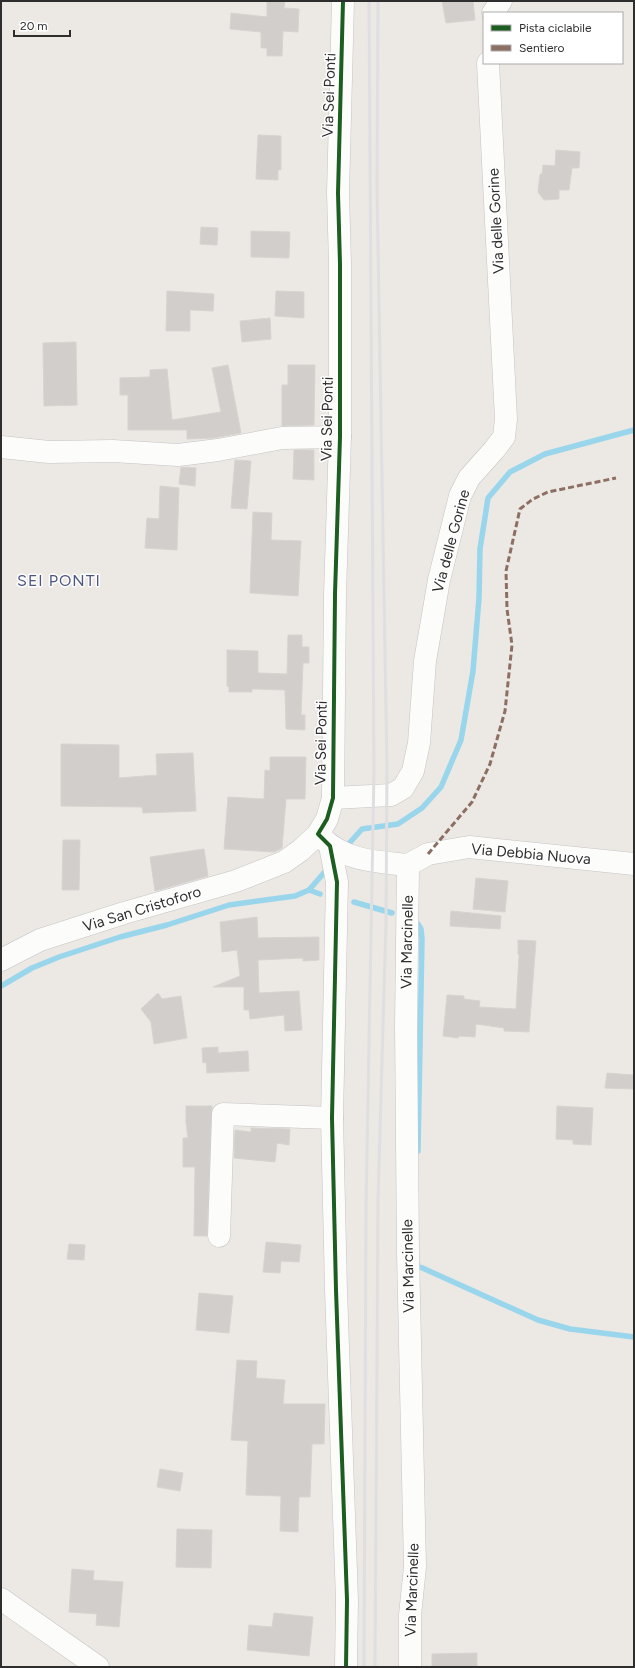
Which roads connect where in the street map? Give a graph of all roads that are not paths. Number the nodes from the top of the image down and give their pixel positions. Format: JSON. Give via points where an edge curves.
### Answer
{"nodes":[{"id":1,"x":343,"y":1,"type":"edge"},
{"id":2,"x":502,"y":1,"type":"edge"},
{"id":3,"x":494,"y":12,"type":"edge"},
{"id":4,"x":488,"y":64,"type":"edge"},
{"id":5,"x":340,"y":437,"type":"junction"},
{"id":6,"x":1,"y":447,"type":"edge"},
{"id":7,"x":333,"y":798,"type":"junction"},
{"id":8,"x":324,"y":840,"type":"junction"},
{"id":9,"x":284,"y":862,"type":"joint"},
{"id":10,"x":634,"y":864,"type":"edge"},
{"id":11,"x":408,"y":865,"type":"junction"},
{"id":12,"x":1,"y":960,"type":"edge"},
{"id":13,"x":332,"y":1118,"type":"junction"},
{"id":14,"x":219,"y":1236,"type":"dead end"},
{"id":15,"x":1,"y":1599,"type":"edge"},
{"id":16,"x":98,"y":1667,"type":"edge"},
{"id":17,"x":346,"y":1667,"type":"edge"},
{"id":18,"x":410,"y":1667,"type":"edge"}],
"edges":[{"from":1,"to":5,"type":"street","name":"Via Sei Ponti","via":[[338,193]]},
{"from":2,"to":3,"type":"street"},
{"from":4,"to":7,"type":"street","name":"Via delle Gorine","via":[[506,419],[504,437],[469,478],[460,496],[439,580],[425,661],[419,743],[413,771],[403,788],[392,795]]},
{"from":5,"to":6,"type":"street","via":[[282,438],[178,455],[49,452]]},
{"from":5,"to":7,"type":"street","name":"Via Sei Ponti"},
{"from":7,"to":8,"type":"street","name":"Via Sei Ponti"},
{"from":8,"to":9,"type":"street","name":"Via Sei Ponti","via":[[301,850]]},
{"from":8,"to":11,"type":"street","via":[[358,859]]},
{"from":8,"to":13,"type":"street","via":[[337,882]]},
{"from":9,"to":12,"type":"street","name":"Via San Cristoforo","via":[[236,881],[40,940]]},
{"from":10,"to":11,"type":"street","name":"Via Debbia Nuova","via":[[469,847],[428,854]]},
{"from":11,"to":18,"type":"street","name":"Via Marcinelle","via":[[406,1049],[414,1567],[410,1615]]},
{"from":13,"to":14,"type":"street","via":[[223,1114]]},
{"from":13,"to":17,"type":"street","via":[[347,1600]]},
{"from":15,"to":16,"type":"street"}]}
